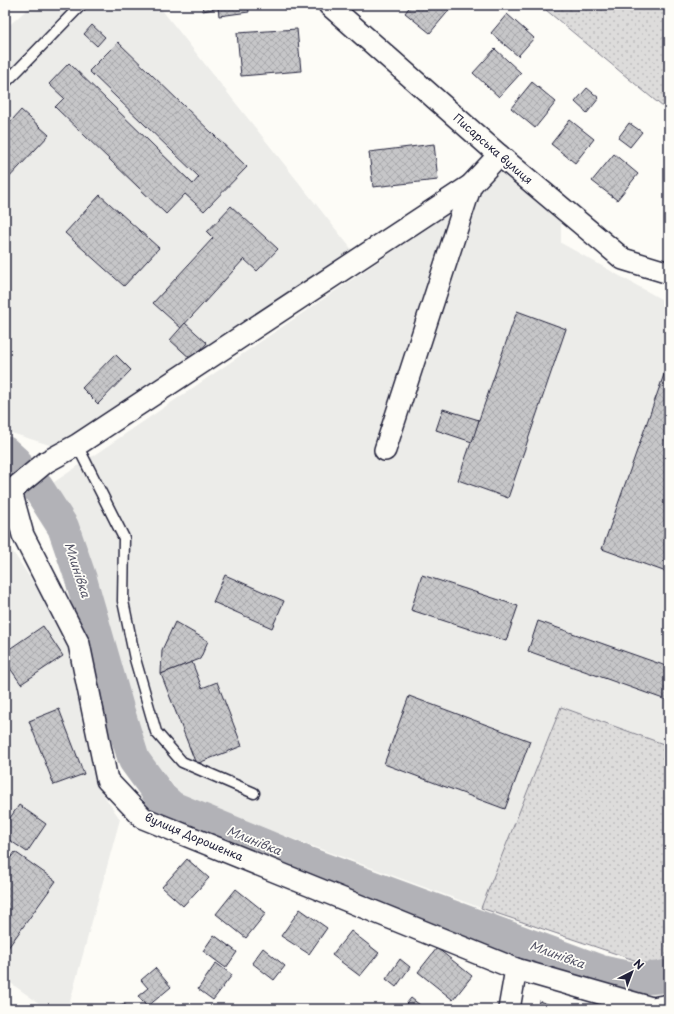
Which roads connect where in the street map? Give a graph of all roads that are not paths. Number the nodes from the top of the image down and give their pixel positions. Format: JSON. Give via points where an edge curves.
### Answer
{"nodes":[{"id":1,"x":81,"y":5,"type":"edge"},
{"id":2,"x":329,"y":5,"type":"edge"},
{"id":3,"x":5,"y":83,"type":"edge"},
{"id":4,"x":499,"y":155,"type":"junction"},
{"id":5,"x":471,"y":185,"type":"junction"},
{"id":6,"x":669,"y":273,"type":"edge"},
{"id":7,"x":77,"y":445,"type":"junction"},
{"id":8,"x":385,"y":450,"type":"dead end"},
{"id":9,"x":254,"y":794,"type":"dead end"},
{"id":10,"x":516,"y":969,"type":"junction"},
{"id":11,"x":669,"y":1005,"type":"edge"},
{"id":12,"x":510,"y":1009,"type":"edge"}],
"edges":[{"from":1,"to":3,"type":"lane"},
{"from":2,"to":4,"type":"street","name":"Писарська вулиця"},
{"from":4,"to":5,"type":"street"},
{"from":4,"to":6,"type":"street","name":"Писарська вулиця","via":[[623,259]]},
{"from":5,"to":7,"type":"street"},
{"from":5,"to":8,"type":"street"},
{"from":7,"to":9,"type":"lane","via":[[124,538],[123,601],[135,659],[156,732],[182,762]]},
{"from":7,"to":10,"type":"street","name":"вулиця Дорошенка","via":[[46,462],[11,491],[23,535],[79,644],[107,780],[144,818]]},
{"from":10,"to":11,"type":"street","name":"вулиця Дорошенка","via":[[652,1008]]},
{"from":10,"to":12,"type":"street"}]}
